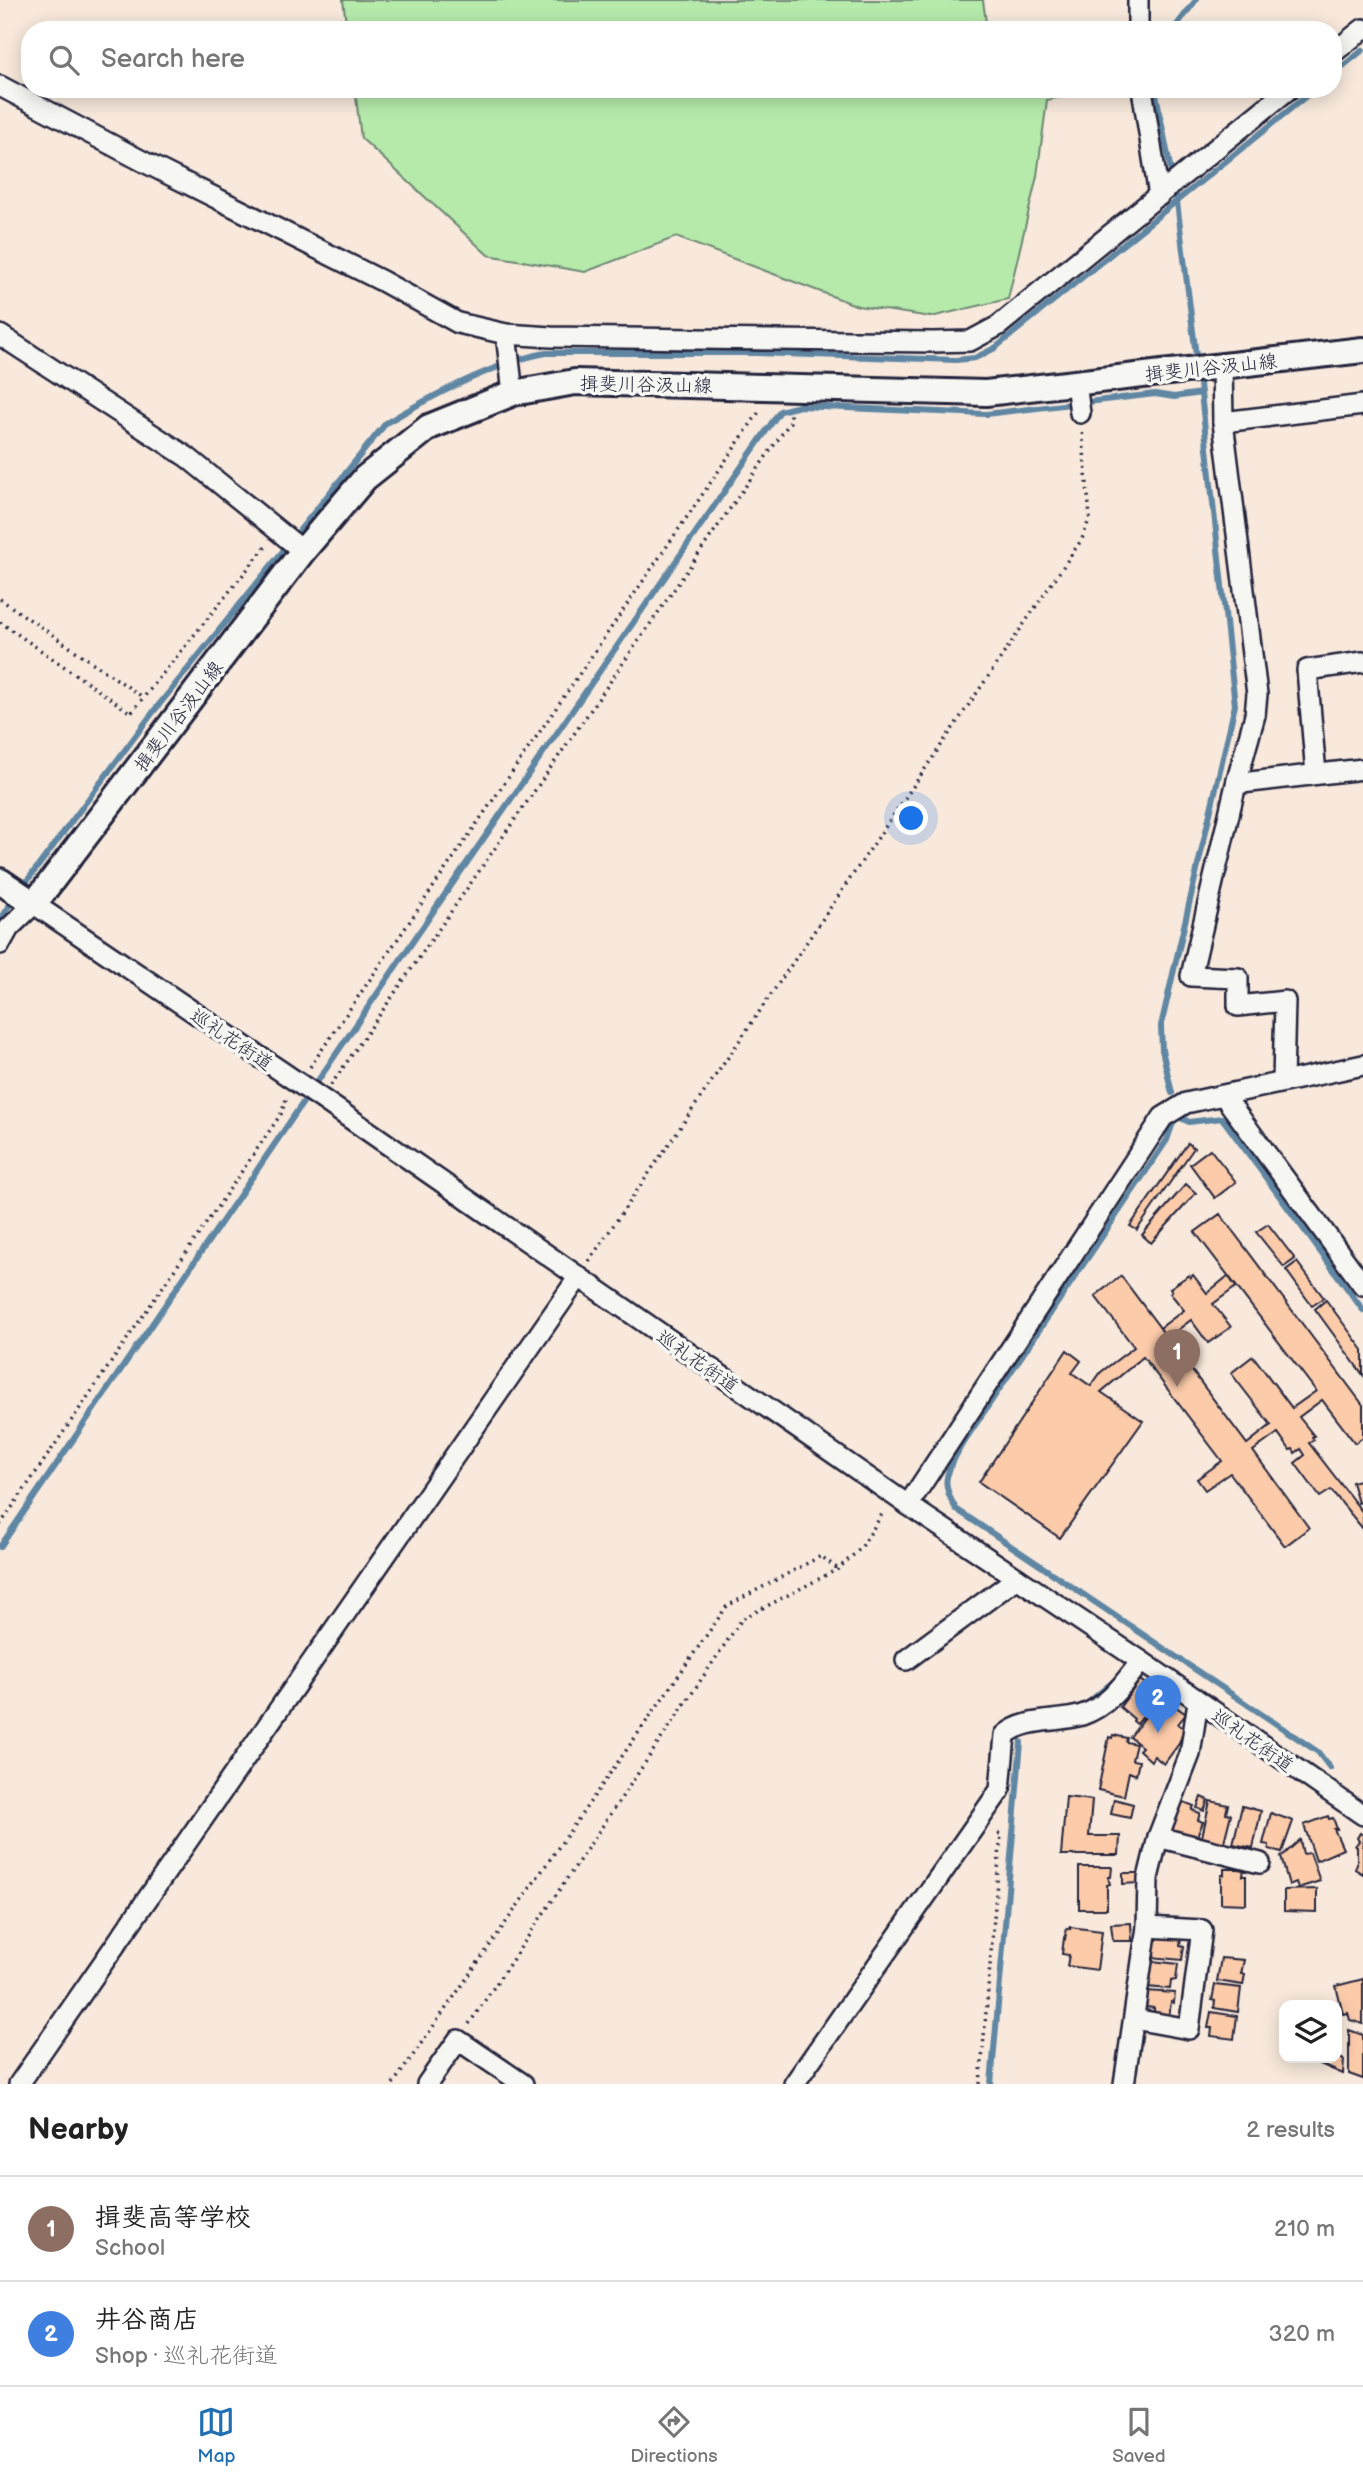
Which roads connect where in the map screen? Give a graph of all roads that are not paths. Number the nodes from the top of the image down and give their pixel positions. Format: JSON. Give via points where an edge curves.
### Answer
{"nodes":[{"id":1,"x":1138,"y":0,"type":"edge"},
{"id":2,"x":1138,"y":21,"type":"edge"},
{"id":3,"x":1363,"y":29,"type":"edge"},
{"id":4,"x":1342,"y":46,"type":"edge"},
{"id":5,"x":0,"y":86,"type":"edge"},
{"id":6,"x":21,"y":97,"type":"edge"},
{"id":7,"x":23,"y":98,"type":"edge"},
{"id":8,"x":1144,"y":98,"type":"edge"},
{"id":9,"x":1278,"y":98,"type":"edge"},
{"id":10,"x":1160,"y":196,"type":"junction"},
{"id":11,"x":506,"y":334,"type":"junction"},
{"id":12,"x":0,"y":335,"type":"edge"},
{"id":13,"x":1363,"y":350,"type":"edge"},
{"id":14,"x":1222,"y":366,"type":"junction"},
{"id":15,"x":1076,"y":383,"type":"junction"},
{"id":16,"x":513,"y":393,"type":"junction"},
{"id":17,"x":1363,"y":405,"type":"edge"},
{"id":18,"x":1080,"y":413,"type":"road end"},
{"id":19,"x":1223,"y":422,"type":"junction"},
{"id":20,"x":303,"y":551,"type":"junction"},
{"id":21,"x":1363,"y":662,"type":"edge"},
{"id":22,"x":1363,"y":769,"type":"edge"},
{"id":23,"x":1316,"y":774,"type":"junction"},
{"id":24,"x":1237,"y":780,"type":"junction"},
{"id":25,"x":0,"y":881,"type":"edge"},
{"id":26,"x":34,"y":904,"type":"junction"},
{"id":27,"x":0,"y":944,"type":"edge"},
{"id":28,"x":1363,"y":1065,"type":"edge"},
{"id":29,"x":1283,"y":1081,"type":"junction"},
{"id":30,"x":1224,"y":1096,"type":"junction"},
{"id":31,"x":578,"y":1278,"type":"junction"},
{"id":32,"x":1363,"y":1285,"type":"edge"},
{"id":33,"x":901,"y":1500,"type":"junction"},
{"id":34,"x":1017,"y":1578,"type":"junction"},
{"id":35,"x":906,"y":1660,"type":"dead end"},
{"id":36,"x":1141,"y":1661,"type":"junction"},
{"id":37,"x":1198,"y":1702,"type":"junction"},
{"id":38,"x":1363,"y":1815,"type":"edge"},
{"id":39,"x":1158,"y":1837,"type":"junction"},
{"id":40,"x":1260,"y":1863,"type":"dead end"},
{"id":41,"x":1147,"y":1927,"type":"junction"},
{"id":42,"x":1134,"y":2019,"type":"junction"},
{"id":43,"x":19,"y":2084,"type":"edge"},
{"id":44,"x":427,"y":2084,"type":"edge"},
{"id":45,"x":523,"y":2084,"type":"edge"},
{"id":46,"x":794,"y":2084,"type":"edge"},
{"id":47,"x":1124,"y":2084,"type":"edge"}],
"edges":[{"from":1,"to":2,"type":"street"},
{"from":3,"to":4,"type":"street"},
{"from":5,"to":6,"type":"street"},
{"from":7,"to":11,"type":"street","via":[[458,323]]},
{"from":8,"to":10,"type":"street"},
{"from":9,"to":10,"type":"street"},
{"from":10,"to":11,"type":"street","via":[[998,326],[970,341]]},
{"from":11,"to":16,"type":"street"},
{"from":12,"to":20,"type":"street","via":[[187,457]]},
{"from":13,"to":14,"type":"main road","name":"揖斐川谷汲山線"},
{"from":14,"to":15,"type":"main road","name":"揖斐川谷汲山線"},
{"from":14,"to":19,"type":"street"},
{"from":15,"to":16,"type":"main road","name":"揖斐川谷汲山線","via":[[986,393],[575,382]]},
{"from":15,"to":18,"type":"street"},
{"from":16,"to":20,"type":"main road","name":"揖斐川谷汲山線","via":[[429,427],[365,478]]},
{"from":17,"to":19,"type":"street"},
{"from":19,"to":24,"type":"street","via":[[1256,694],[1255,715]]},
{"from":20,"to":26,"type":"main road","name":"揖斐川谷汲山線"},
{"from":21,"to":23,"type":"street","via":[[1307,670]]},
{"from":22,"to":23,"type":"street"},
{"from":23,"to":24,"type":"street"},
{"from":24,"to":29,"type":"street","via":[[1191,976],[1238,978],[1238,1006],[1285,1001]]},
{"from":25,"to":26,"type":"main road"},
{"from":26,"to":27,"type":"street","via":[[9,928]]},
{"from":26,"to":31,"type":"street","name":"巡礼花街道"},
{"from":28,"to":29,"type":"street"},
{"from":29,"to":30,"type":"street"},
{"from":30,"to":32,"type":"street"},
{"from":30,"to":33,"type":"street","via":[[1186,1104],[1163,1117]]},
{"from":31,"to":33,"type":"street","name":"巡礼花街道"},
{"from":31,"to":43,"type":"street"},
{"from":33,"to":34,"type":"street","name":"巡礼花街道"},
{"from":34,"to":35,"type":"street"},
{"from":34,"to":36,"type":"street","name":"巡礼花街道"},
{"from":36,"to":37,"type":"street","name":"巡礼花街道"},
{"from":36,"to":46,"type":"street","via":[[1112,1698],[1083,1715],[1016,1726],[1005,1735],[1000,1790]]},
{"from":37,"to":38,"type":"street","name":"巡礼花街道"},
{"from":37,"to":39,"type":"street","via":[[1190,1754]]},
{"from":39,"to":40,"type":"street"},
{"from":39,"to":41,"type":"street","via":[[1148,1878]]},
{"from":41,"to":42,"type":"street"},
{"from":41,"to":42,"type":"street","via":[[1202,1930],[1189,2029]]},
{"from":42,"to":47,"type":"street"},
{"from":44,"to":45,"type":"street","via":[[458,2040]]}]}
